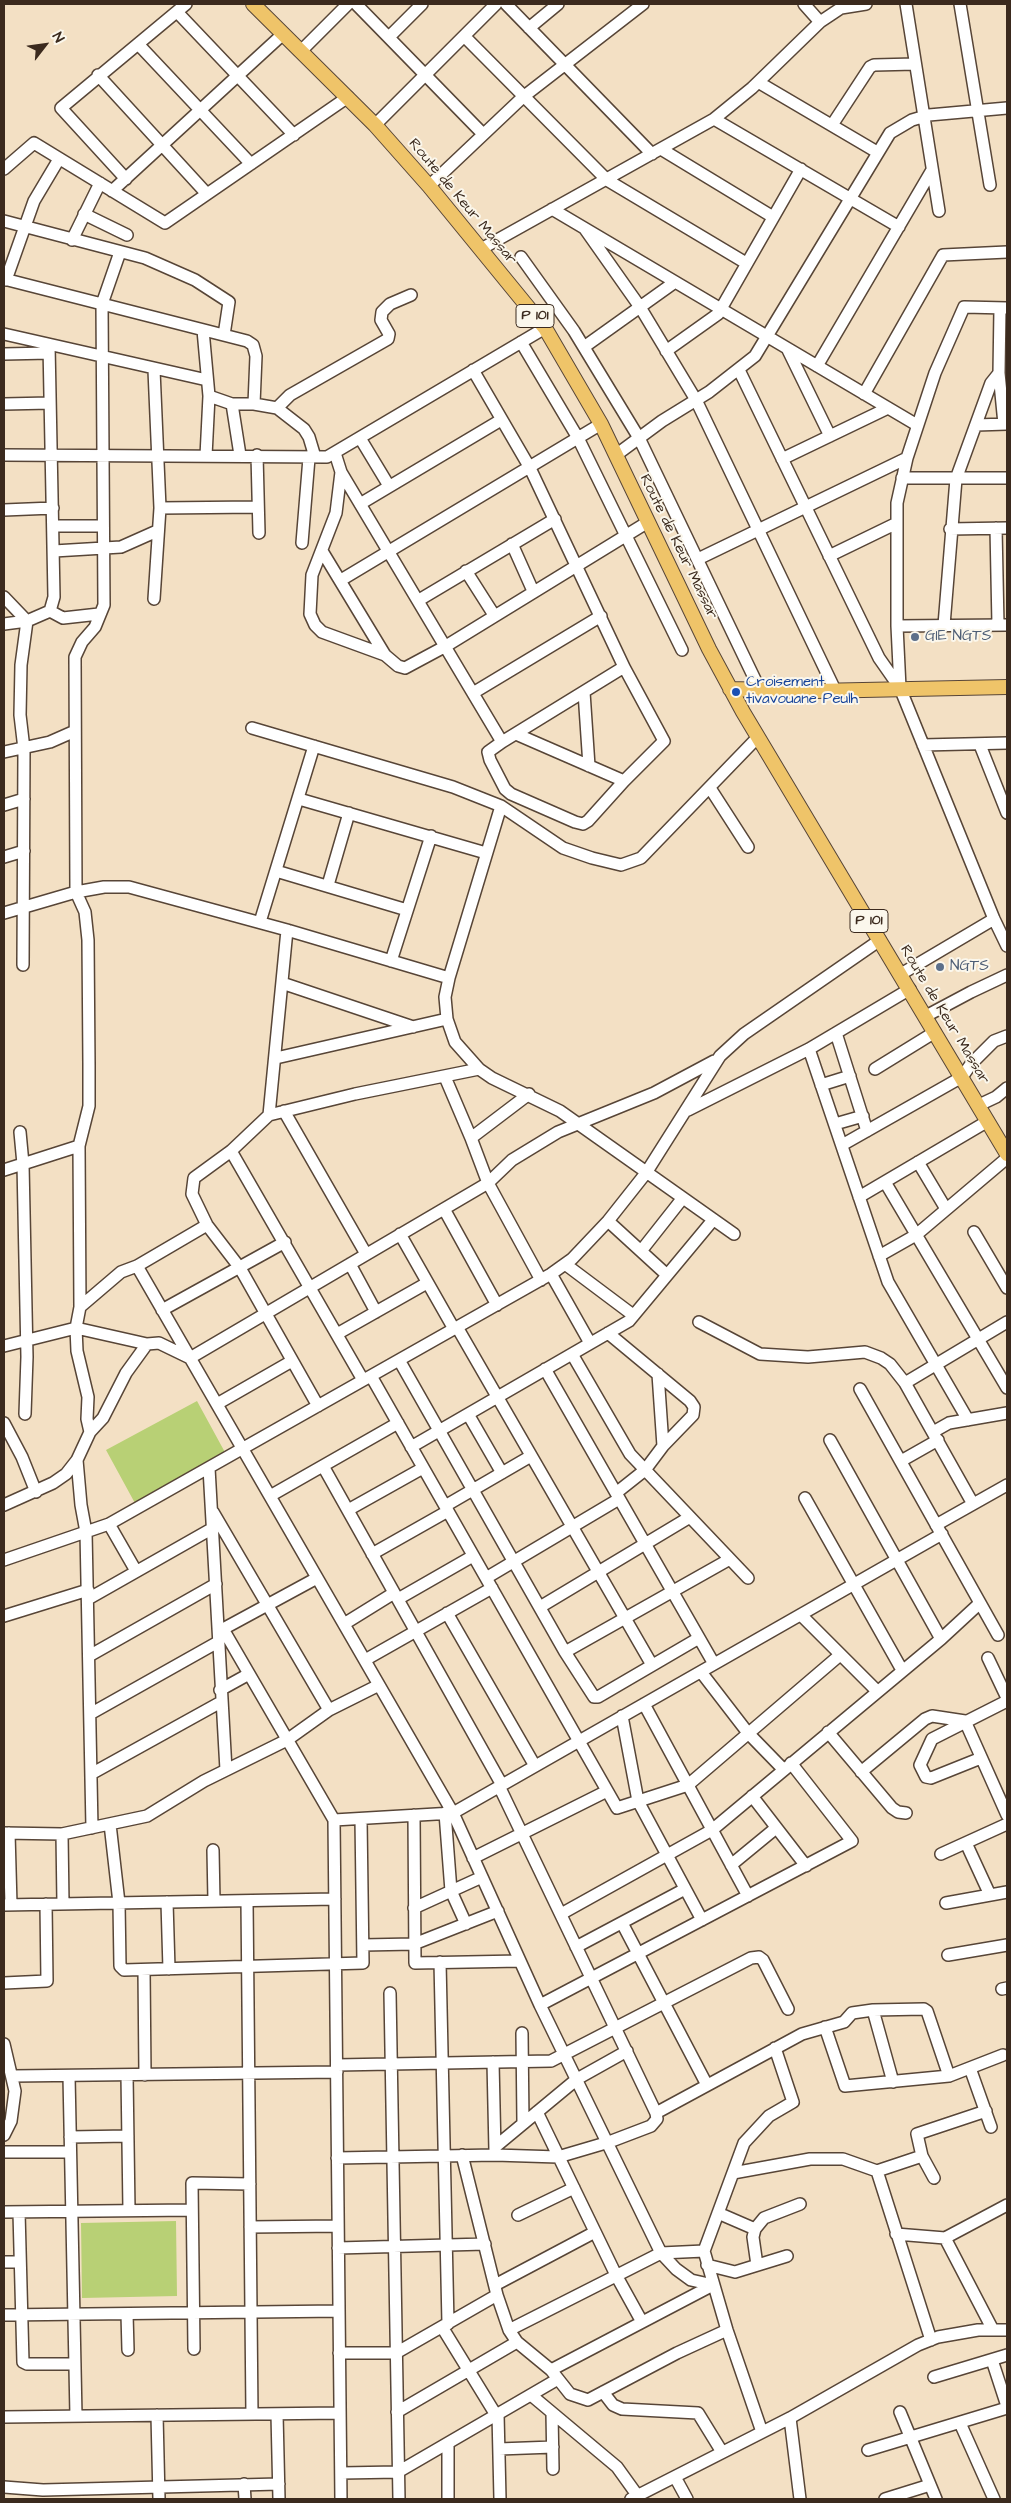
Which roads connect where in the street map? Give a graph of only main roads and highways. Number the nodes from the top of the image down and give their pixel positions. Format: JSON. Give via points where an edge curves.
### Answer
{"nodes":[{"id":1,"x":253,"y":4,"type":"edge"},
{"id":2,"x":1007,"y":687,"type":"edge"},
{"id":3,"x":730,"y":689,"type":"junction"},
{"id":4,"x":1007,"y":1154,"type":"edge"}],
"edges":[{"from":1,"to":3,"type":"main road","name":"Route de Keur Massar","number":"P 101","via":[[375,125],[545,328],[601,424]]},
{"from":2,"to":3,"type":"main road"},
{"from":3,"to":4,"type":"main road","name":"Route de Keur Massar","number":"P 101"}]}
